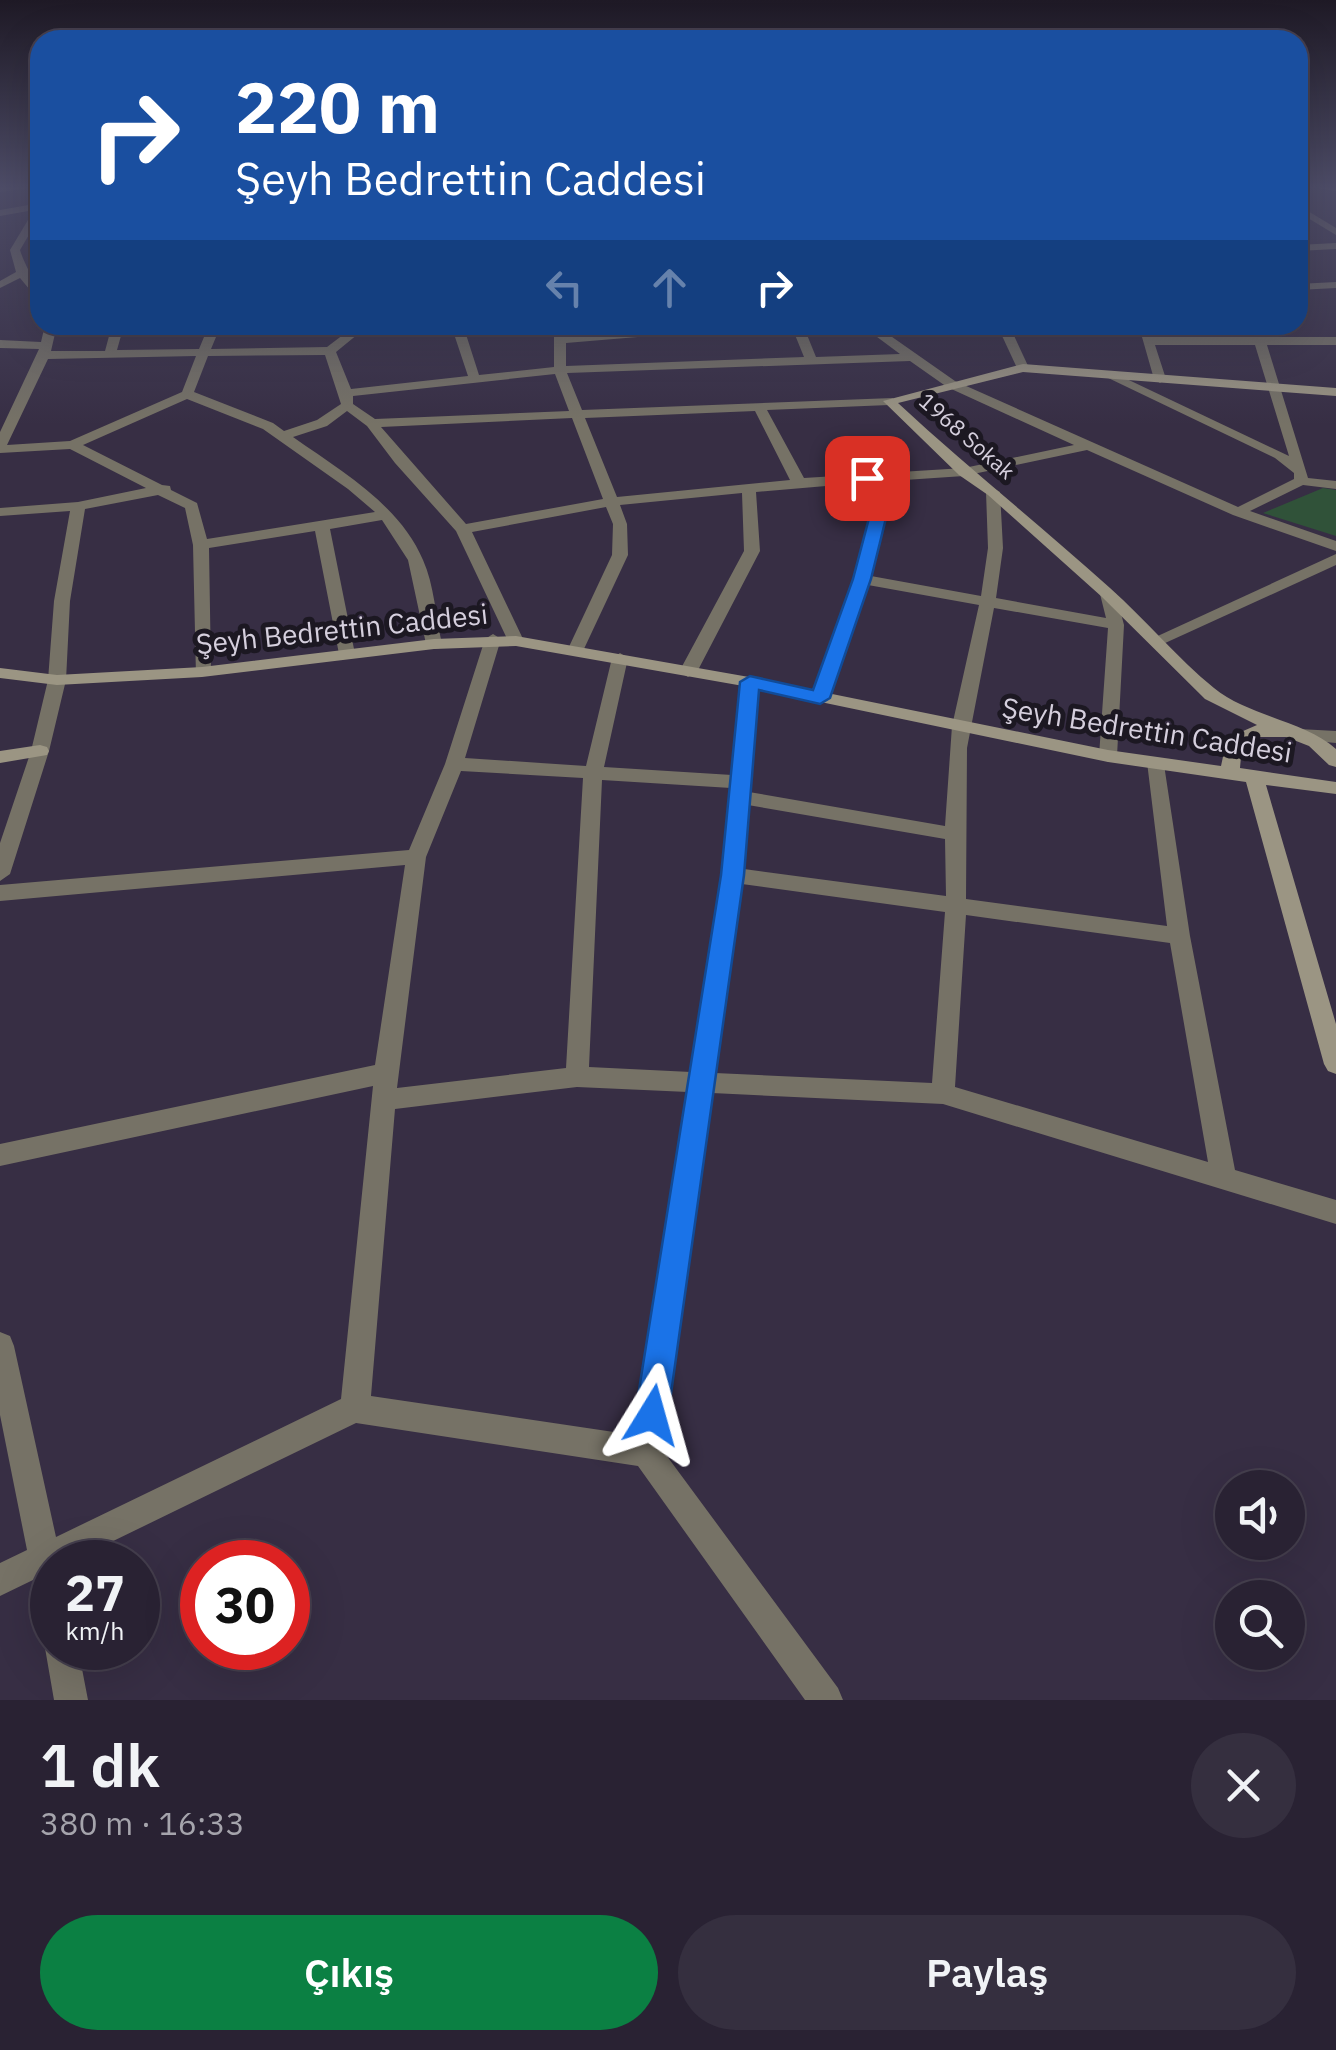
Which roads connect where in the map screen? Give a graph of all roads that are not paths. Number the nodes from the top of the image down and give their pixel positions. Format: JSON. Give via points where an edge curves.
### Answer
{"nodes":[{"id":1,"x":0,"y":267,"type":"edge"},
{"id":2,"x":20,"y":268,"type":"junction"},
{"id":3,"x":0,"y":284,"type":"edge"},
{"id":4,"x":30,"y":284,"type":"edge"},
{"id":5,"x":1336,"y":285,"type":"edge"},
{"id":6,"x":1308,"y":286,"type":"edge"},
{"id":7,"x":48,"y":335,"type":"edge"},
{"id":8,"x":115,"y":335,"type":"edge"},
{"id":9,"x":211,"y":335,"type":"edge"},
{"id":10,"x":350,"y":335,"type":"edge"},
{"id":11,"x":461,"y":335,"type":"edge"},
{"id":12,"x":561,"y":335,"type":"edge"},
{"id":13,"x":639,"y":335,"type":"edge"},
{"id":14,"x":801,"y":335,"type":"edge"},
{"id":15,"x":882,"y":335,"type":"edge"},
{"id":16,"x":1008,"y":335,"type":"edge"},
{"id":17,"x":1146,"y":335,"type":"edge"},
{"id":18,"x":1336,"y":338,"type":"edge"},
{"id":19,"x":1259,"y":339,"type":"junction"},
{"id":20,"x":562,"y":340,"type":"junction"},
{"id":21,"x":1148,"y":341,"type":"junction"},
{"id":22,"x":0,"y":344,"type":"edge"},
{"id":23,"x":44,"y":350,"type":"junction"},
{"id":24,"x":111,"y":351,"type":"junction"},
{"id":25,"x":330,"y":351,"type":"junction"},
{"id":26,"x":205,"y":353,"type":"junction"},
{"id":27,"x":912,"y":357,"type":"junction"},
{"id":28,"x":811,"y":359,"type":"junction"},
{"id":29,"x":1023,"y":368,"type":"junction"},
{"id":30,"x":560,"y":370,"type":"junction"},
{"id":31,"x":1108,"y":374,"type":"junction"},
{"id":32,"x":474,"y":377,"type":"junction"},
{"id":33,"x":1160,"y":380,"type":"junction"},
{"id":34,"x":951,"y":384,"type":"junction"},
{"id":35,"x":1276,"y":386,"type":"junction"},
{"id":36,"x":1336,"y":392,"type":"edge"},
{"id":37,"x":187,"y":394,"type":"junction"},
{"id":38,"x":346,"y":399,"type":"junction"},
{"id":39,"x":889,"y":401,"type":"junction"},
{"id":40,"x":760,"y":406,"type":"junction"},
{"id":41,"x":577,"y":412,"type":"junction"},
{"id":42,"x":372,"y":423,"type":"junction"},
{"id":43,"x":284,"y":436,"type":"junction"},
{"id":44,"x":1,"y":441,"type":"edge"},
{"id":45,"x":72,"y":444,"type":"junction"},
{"id":46,"x":1089,"y":446,"type":"junction"},
{"id":47,"x":964,"y":472,"type":"junction"},
{"id":48,"x":1301,"y":476,"type":"junction"},
{"id":49,"x":867,"y":478,"type":"junction"},
{"id":50,"x":799,"y":483,"type":"junction"},
{"id":51,"x":1336,"y":485,"type":"edge"},
{"id":52,"x":749,"y":488,"type":"junction"},
{"id":53,"x":166,"y":490,"type":"junction"},
{"id":54,"x":993,"y":492,"type":"junction"},
{"id":55,"x":611,"y":502,"type":"junction"},
{"id":56,"x":78,"y":506,"type":"junction"},
{"id":57,"x":0,"y":512,"type":"edge"},
{"id":58,"x":1238,"y":512,"type":"junction"},
{"id":59,"x":386,"y":514,"type":"junction"},
{"id":60,"x":322,"y":526,"type":"junction"},
{"id":61,"x":463,"y":529,"type":"junction"},
{"id":62,"x":201,"y":545,"type":"junction"},
{"id":63,"x":1336,"y":546,"type":"edge"},
{"id":64,"x":1336,"y":559,"type":"edge"},
{"id":65,"x":862,"y":579,"type":"junction"},
{"id":66,"x":1108,"y":594,"type":"junction"},
{"id":67,"x":987,"y":600,"type":"junction"},
{"id":68,"x":1116,"y":625,"type":"junction"},
{"id":69,"x":504,"y":640,"type":"junction"},
{"id":70,"x":1157,"y":640,"type":"junction"},
{"id":71,"x":434,"y":644,"type":"junction"},
{"id":72,"x":575,"y":651,"type":"junction"},
{"id":73,"x":347,"y":654,"type":"junction"},
{"id":74,"x":620,"y":658,"type":"junction"},
{"id":75,"x":202,"y":672,"type":"junction"},
{"id":76,"x":688,"y":672,"type":"junction"},
{"id":77,"x":0,"y":674,"type":"edge"},
{"id":78,"x":57,"y":680,"type":"junction"},
{"id":79,"x":750,"y":682,"type":"junction"},
{"id":80,"x":1211,"y":695,"type":"junction"},
{"id":81,"x":820,"y":698,"type":"junction"},
{"id":82,"x":960,"y":728,"type":"junction"},
{"id":83,"x":1290,"y":733,"type":"junction"},
{"id":84,"x":1336,"y":737,"type":"edge"},
{"id":85,"x":1233,"y":742,"type":"junction"},
{"id":86,"x":40,"y":751,"type":"junction"},
{"id":87,"x":1108,"y":756,"type":"junction"},
{"id":88,"x":0,"y":757,"type":"edge"},
{"id":89,"x":1336,"y":761,"type":"edge"},
{"id":90,"x":1156,"y":762,"type":"junction"},
{"id":91,"x":454,"y":764,"type":"junction"},
{"id":92,"x":1230,"y":772,"type":"junction"},
{"id":93,"x":593,"y":776,"type":"junction"},
{"id":94,"x":1254,"y":776,"type":"junction"},
{"id":95,"x":1336,"y":788,"type":"edge"},
{"id":96,"x":741,"y":790,"type":"junction"},
{"id":97,"x":954,"y":834,"type":"junction"},
{"id":98,"x":416,"y":857,"type":"junction"},
{"id":99,"x":0,"y":874,"type":"edge"},
{"id":100,"x":733,"y":875,"type":"junction"},
{"id":101,"x":0,"y":893,"type":"edge"},
{"id":102,"x":956,"y":906,"type":"junction"},
{"id":103,"x":1179,"y":936,"type":"junction"},
{"id":104,"x":1336,"y":1064,"type":"edge"},
{"id":105,"x":386,"y":1072,"type":"junction"},
{"id":106,"x":577,"y":1077,"type":"junction"},
{"id":107,"x":700,"y":1084,"type":"junction"},
{"id":108,"x":943,"y":1094,"type":"junction"},
{"id":109,"x":385,"y":1100,"type":"junction"},
{"id":110,"x":0,"y":1155,"type":"edge"},
{"id":111,"x":1223,"y":1175,"type":"junction"},
{"id":112,"x":1336,"y":1212,"type":"edge"},
{"id":113,"x":0,"y":1346,"type":"edge"},
{"id":114,"x":355,"y":1408,"type":"junction"},
{"id":115,"x":646,"y":1452,"type":"junction"},
{"id":116,"x":42,"y":1540,"type":"edge"},
{"id":117,"x":79,"y":1540,"type":"edge"},
{"id":118,"x":30,"y":1564,"type":"edge"},
{"id":119,"x":0,"y":1580,"type":"edge"},
{"id":120,"x":66,"y":1670,"type":"edge"},
{"id":121,"x":71,"y":1700,"type":"edge"},
{"id":122,"x":826,"y":1700,"type":"edge"}],
"edges":[{"from":1,"to":2,"type":"street"},
{"from":2,"to":3,"type":"street"},
{"from":2,"to":4,"type":"street"},
{"from":5,"to":6,"type":"street"},
{"from":7,"to":23,"type":"street"},
{"from":8,"to":24,"type":"street"},
{"from":9,"to":26,"type":"street"},
{"from":10,"to":25,"type":"street"},
{"from":11,"to":32,"type":"street"},
{"from":12,"to":20,"type":"street"},
{"from":13,"to":20,"type":"street"},
{"from":14,"to":28,"type":"street"},
{"from":15,"to":27,"type":"street"},
{"from":16,"to":29,"type":"street"},
{"from":17,"to":21,"type":"street"},
{"from":18,"to":19,"type":"street"},
{"from":19,"to":21,"type":"street"},
{"from":19,"to":35,"type":"street"},
{"from":20,"to":30,"type":"street"},
{"from":21,"to":33,"type":"street"},
{"from":22,"to":23,"type":"street"},
{"from":23,"to":24,"type":"street"},
{"from":23,"to":44,"type":"street"},
{"from":24,"to":26,"type":"street"},
{"from":25,"to":26,"type":"street"},
{"from":25,"to":38,"type":"street"},
{"from":26,"to":37,"type":"street"},
{"from":27,"to":28,"type":"street"},
{"from":27,"to":34,"type":"street"},
{"from":28,"to":30,"type":"street"},
{"from":29,"to":31,"type":"street","name":"1968 Sokak"},
{"from":29,"to":34,"type":"street","name":"1968 Sokak"},
{"from":30,"to":32,"type":"street"},
{"from":30,"to":41,"type":"street"},
{"from":31,"to":33,"type":"street","name":"1968 Sokak"},
{"from":31,"to":48,"type":"street","via":[[1280,455]]},
{"from":32,"to":38,"type":"street"},
{"from":33,"to":35,"type":"street","name":"1968 Sokak"},
{"from":34,"to":39,"type":"street","name":"1968 Sokak"},
{"from":34,"to":46,"type":"street"},
{"from":35,"to":36,"type":"street","name":"1968 Sokak"},
{"from":35,"to":48,"type":"street"},
{"from":37,"to":43,"type":"street"},
{"from":37,"to":45,"type":"street"},
{"from":38,"to":42,"type":"street"},
{"from":38,"to":43,"type":"street","via":[[322,423]]},
{"from":39,"to":40,"type":"street"},
{"from":39,"to":47,"type":"street","name":"1968 Sokak"},
{"from":40,"to":41,"type":"street"},
{"from":40,"to":50,"type":"street"},
{"from":41,"to":42,"type":"street"},
{"from":41,"to":55,"type":"street"},
{"from":42,"to":61,"type":"street"},
{"from":43,"to":59,"type":"street"},
{"from":44,"to":45,"type":"street"},
{"from":45,"to":53,"type":"street"},
{"from":46,"to":47,"type":"street"},
{"from":46,"to":58,"type":"street"},
{"from":47,"to":49,"type":"street"},
{"from":47,"to":54,"type":"street","name":"1968 Sokak"},
{"from":48,"to":51,"type":"street"},
{"from":48,"to":58,"type":"street"},
{"from":49,"to":50,"type":"street"},
{"from":49,"to":65,"type":"street","via":[[878,518]]},
{"from":50,"to":52,"type":"street"},
{"from":52,"to":55,"type":"street"},
{"from":52,"to":76,"type":"street","via":[[752,551]]},
{"from":53,"to":56,"type":"street"},
{"from":53,"to":62,"type":"street","via":[[192,506]]},
{"from":54,"to":66,"type":"street","name":"1968 Sokak"},
{"from":54,"to":67,"type":"street","via":[[997,513]]},
{"from":55,"to":61,"type":"street"},
{"from":55,"to":72,"type":"street","via":[[620,524],[620,555]]},
{"from":56,"to":57,"type":"street"},
{"from":56,"to":78,"type":"street"},
{"from":58,"to":63,"type":"street"},
{"from":59,"to":60,"type":"street"},
{"from":59,"to":71,"type":"street","via":[[416,560]]},
{"from":60,"to":62,"type":"street"},
{"from":60,"to":73,"type":"street"},
{"from":61,"to":69,"type":"street"},
{"from":62,"to":75,"type":"street"},
{"from":64,"to":70,"type":"street"},
{"from":65,"to":67,"type":"street"},
{"from":65,"to":81,"type":"street"},
{"from":66,"to":68,"type":"street"},
{"from":66,"to":70,"type":"street","name":"1968 Sokak"},
{"from":67,"to":68,"type":"street"},
{"from":67,"to":82,"type":"street"},
{"from":68,"to":87,"type":"street"},
{"from":69,"to":71,"type":"street","name":"Şeyh Bedrettin Caddesi"},
{"from":69,"to":72,"type":"street","name":"Şeyh Bedrettin Caddesi"},
{"from":69,"to":91,"type":"street"},
{"from":70,"to":80,"type":"street","name":"1968 Sokak"},
{"from":71,"to":73,"type":"street","name":"Şeyh Bedrettin Caddesi"},
{"from":72,"to":74,"type":"street","name":"Şeyh Bedrettin Caddesi"},
{"from":73,"to":75,"type":"street","name":"Şeyh Bedrettin Caddesi"},
{"from":74,"to":76,"type":"street","name":"Şeyh Bedrettin Caddesi"},
{"from":74,"to":93,"type":"street"},
{"from":75,"to":78,"type":"street","name":"Şeyh Bedrettin Caddesi"},
{"from":76,"to":79,"type":"street","name":"Şeyh Bedrettin Caddesi"},
{"from":77,"to":78,"type":"street","name":"Şeyh Bedrettin Caddesi"},
{"from":78,"to":86,"type":"street"},
{"from":79,"to":81,"type":"street","name":"Şeyh Bedrettin Caddesi"},
{"from":79,"to":96,"type":"street"},
{"from":80,"to":83,"type":"street"},
{"from":80,"to":85,"type":"street"},
{"from":81,"to":82,"type":"street","name":"Şeyh Bedrettin Caddesi"},
{"from":82,"to":87,"type":"street","name":"Şeyh Bedrettin Caddesi"},
{"from":82,"to":97,"type":"street"},
{"from":83,"to":84,"type":"street"},
{"from":83,"to":85,"type":"street","via":[[1257,730]]},
{"from":83,"to":89,"type":"street"},
{"from":85,"to":92,"type":"street"},
{"from":86,"to":88,"type":"street"},
{"from":86,"to":99,"type":"street"},
{"from":87,"to":90,"type":"street","name":"Şeyh Bedrettin Caddesi"},
{"from":90,"to":92,"type":"street","name":"Şeyh Bedrettin Caddesi"},
{"from":90,"to":103,"type":"street"},
{"from":91,"to":93,"type":"street"},
{"from":91,"to":98,"type":"street"},
{"from":92,"to":94,"type":"street","name":"Şeyh Bedrettin Caddesi"},
{"from":93,"to":96,"type":"street"},
{"from":93,"to":106,"type":"street"},
{"from":94,"to":95,"type":"street","name":"Şeyh Bedrettin Caddesi"},
{"from":94,"to":104,"type":"street"},
{"from":96,"to":97,"type":"street"},
{"from":96,"to":100,"type":"street"},
{"from":97,"to":102,"type":"street"},
{"from":98,"to":101,"type":"street"},
{"from":98,"to":105,"type":"street"},
{"from":100,"to":102,"type":"street"},
{"from":100,"to":107,"type":"street"},
{"from":102,"to":103,"type":"street"},
{"from":102,"to":108,"type":"street"},
{"from":103,"to":111,"type":"street"},
{"from":105,"to":109,"type":"street"},
{"from":105,"to":110,"type":"street"},
{"from":106,"to":107,"type":"street"},
{"from":106,"to":109,"type":"street"},
{"from":107,"to":108,"type":"street"},
{"from":107,"to":115,"type":"street"},
{"from":108,"to":111,"type":"street"},
{"from":109,"to":114,"type":"street"},
{"from":111,"to":112,"type":"street"},
{"from":113,"to":116,"type":"street"},
{"from":114,"to":115,"type":"street"},
{"from":114,"to":117,"type":"street"},
{"from":115,"to":122,"type":"street"},
{"from":118,"to":119,"type":"street"},
{"from":120,"to":121,"type":"street"}]}
